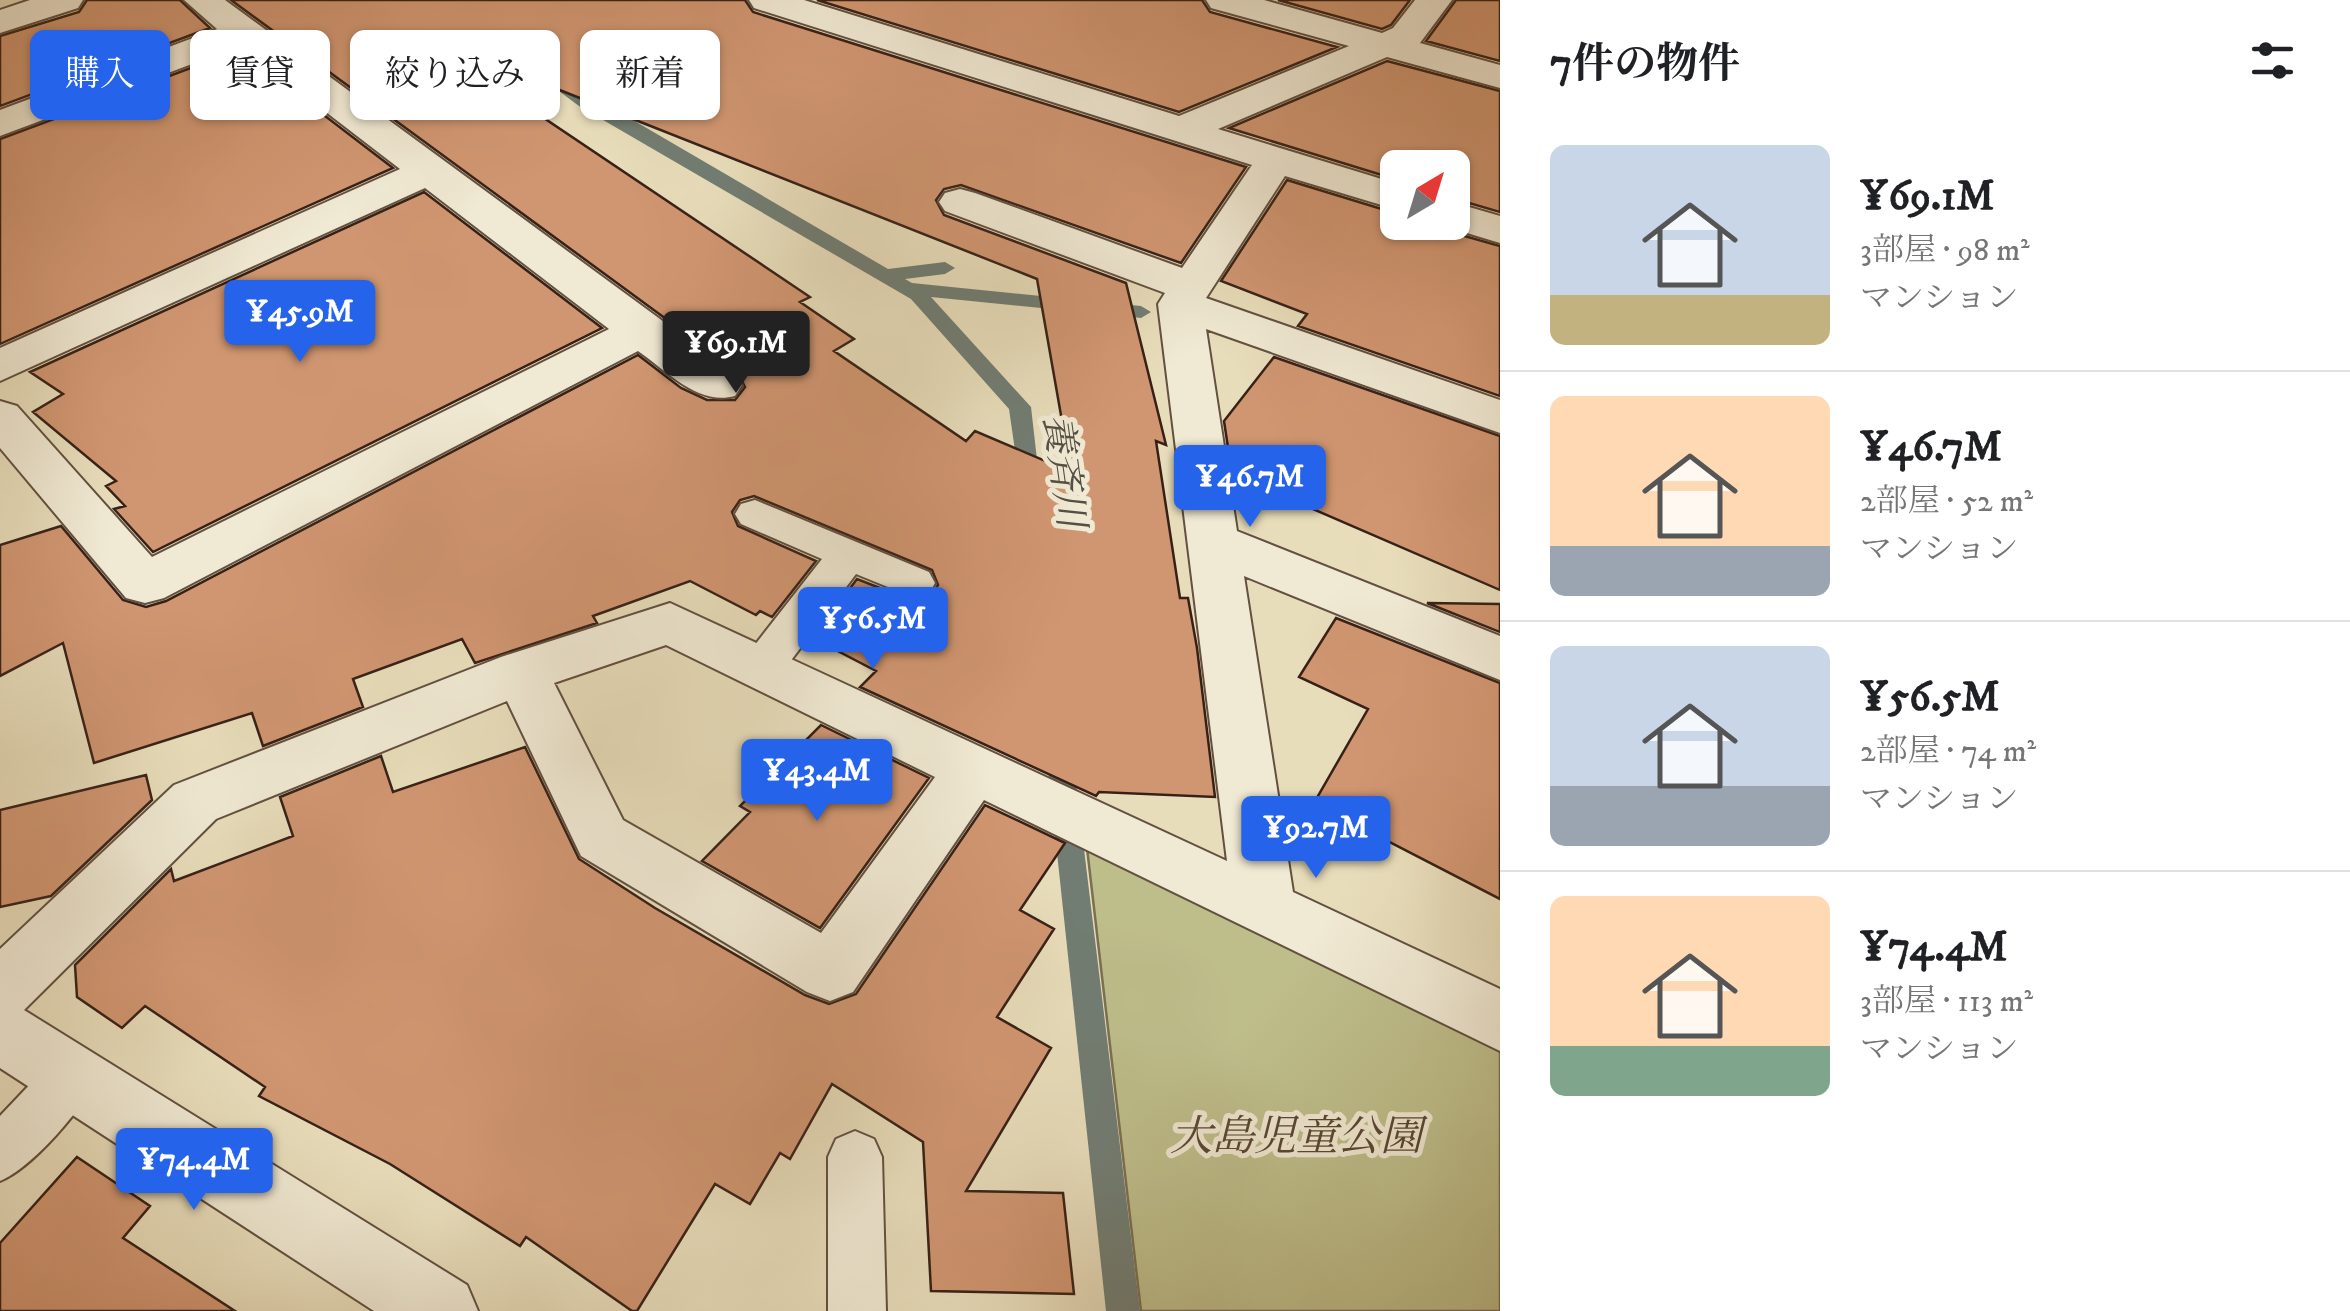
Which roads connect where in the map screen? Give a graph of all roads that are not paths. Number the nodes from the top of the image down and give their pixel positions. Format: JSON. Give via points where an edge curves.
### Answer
{"nodes":[{"id":1,"x":65,"y":0,"type":"edge"},
{"id":2,"x":202,"y":0,"type":"edge"},
{"id":3,"x":767,"y":0,"type":"edge"},
{"id":4,"x":1224,"y":0,"type":"edge"},
{"id":5,"x":1434,"y":0,"type":"edge"},
{"id":6,"x":0,"y":22,"type":"edge"},
{"id":7,"x":241,"y":30,"type":"edge"},
{"id":8,"x":1382,"y":45,"type":"junction"},
{"id":9,"x":190,"y":52,"type":"edge"},
{"id":10,"x":1500,"y":78,"type":"edge"},
{"id":11,"x":330,"y":97,"type":"edge"},
{"id":12,"x":1,"y":123,"type":"edge"},
{"id":13,"x":1180,"y":130,"type":"junction"},
{"id":14,"x":1276,"y":159,"type":"junction"},
{"id":15,"x":430,"y":172,"type":"junction"},
{"id":16,"x":1380,"y":192,"type":"edge"},
{"id":17,"x":960,"y":202,"type":"dead end"},
{"id":18,"x":1470,"y":221,"type":"edge"},
{"id":19,"x":1500,"y":230,"type":"edge"},
{"id":20,"x":1186,"y":296,"type":"junction"},
{"id":21,"x":641,"y":331,"type":"junction"},
{"id":22,"x":0,"y":366,"type":"edge"},
{"id":23,"x":718,"y":385,"type":"dead end"},
{"id":24,"x":0,"y":417,"type":"edge"},
{"id":25,"x":1500,"y":417,"type":"edge"},
{"id":26,"x":755,"y":514,"type":"dead end"},
{"id":27,"x":1210,"y":542,"type":"junction"},
{"id":28,"x":850,"y":554,"type":"junction"},
{"id":29,"x":915,"y":582,"type":"dead end"},
{"id":30,"x":1500,"y":659,"type":"edge"},
{"id":31,"x":762,"y":667,"type":"junction"},
{"id":32,"x":521,"y":672,"type":"junction"},
{"id":33,"x":973,"y":769,"type":"junction"},
{"id":34,"x":1264,"y":908,"type":"junction"},
{"id":35,"x":0,"y":991,"type":"edge"},
{"id":36,"x":1500,"y":1021,"type":"edge"},
{"id":37,"x":0,"y":1031,"type":"edge"},
{"id":38,"x":72,"y":1076,"type":"junction"},
{"id":39,"x":0,"y":1155,"type":"edge"},
{"id":40,"x":855,"y":1157,"type":"dead end"},
{"id":41,"x":441,"y":1311,"type":"edge"},
{"id":42,"x":857,"y":1311,"type":"edge"}],
"edges":[{"from":1,"to":6,"type":"street"},
{"from":2,"to":7,"type":"street"},
{"from":3,"to":13,"type":"street"},
{"from":4,"to":8,"type":"street"},
{"from":5,"to":8,"type":"street","via":[[1406,36]]},
{"from":8,"to":10,"type":"street"},
{"from":8,"to":13,"type":"street"},
{"from":9,"to":12,"type":"street"},
{"from":11,"to":15,"type":"street"},
{"from":13,"to":14,"type":"street"},
{"from":14,"to":16,"type":"street"},
{"from":14,"to":20,"type":"street"},
{"from":15,"to":21,"type":"street"},
{"from":15,"to":22,"type":"street"},
{"from":17,"to":20,"type":"street"},
{"from":18,"to":19,"type":"street"},
{"from":20,"to":25,"type":"street"},
{"from":20,"to":27,"type":"street"},
{"from":21,"to":23,"type":"street"},
{"from":21,"to":24,"type":"street","via":[[145,584]]},
{"from":26,"to":28,"type":"lane"},
{"from":27,"to":30,"type":"street"},
{"from":27,"to":34,"type":"street"},
{"from":28,"to":29,"type":"lane"},
{"from":28,"to":31,"type":"lane"},
{"from":31,"to":32,"type":"street","via":[[670,623]]},
{"from":31,"to":33,"type":"street"},
{"from":32,"to":33,"type":"street","via":[[602,838],[830,972]]},
{"from":32,"to":35,"type":"street","via":[[195,802]]},
{"from":33,"to":34,"type":"street"},
{"from":34,"to":36,"type":"street"},
{"from":37,"to":38,"type":"street"},
{"from":38,"to":39,"type":"lane"},
{"from":38,"to":41,"type":"street"},
{"from":40,"to":42,"type":"lane"}]}
